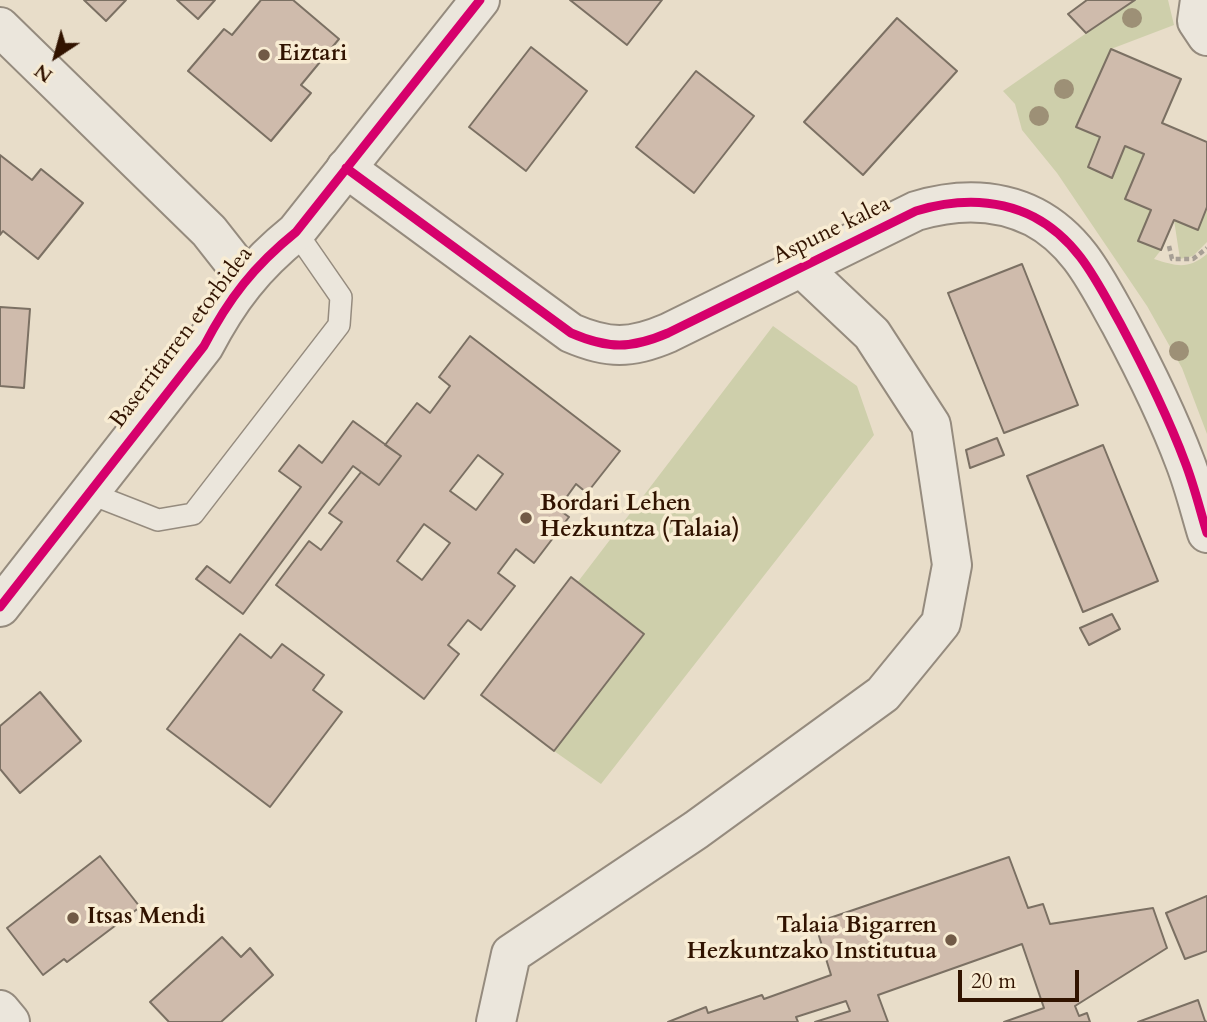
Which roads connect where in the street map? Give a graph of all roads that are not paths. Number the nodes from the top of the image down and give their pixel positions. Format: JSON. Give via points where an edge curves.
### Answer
{"nodes":[{"id":1,"x":480,"y":0,"type":"edge"},
{"id":2,"x":1200,"y":0,"type":"edge"},
{"id":3,"x":0,"y":27,"type":"edge"},
{"id":4,"x":1207,"y":36,"type":"edge"},
{"id":5,"x":346,"y":168,"type":"junction"},
{"id":6,"x":296,"y":232,"type":"junction"},
{"id":7,"x":802,"y":268,"type":"junction"},
{"id":8,"x":246,"y":278,"type":"junction"},
{"id":9,"x":89,"y":493,"type":"junction"},
{"id":10,"x":1207,"y":533,"type":"edge"},
{"id":11,"x":0,"y":607,"type":"edge"},
{"id":12,"x":0,"y":1010,"type":"edge"},
{"id":13,"x":10,"y":1022,"type":"edge"},
{"id":14,"x":496,"y":1022,"type":"edge"}],
"edges":[{"from":1,"to":5,"type":"street","name":"Baserritarren etorbidea"},
{"from":2,"to":4,"type":"street","via":[[1197,21]]},
{"from":3,"to":8,"type":"street","via":[[209,231]]},
{"from":5,"to":6,"type":"street","name":"Baserritarren etorbidea"},
{"from":5,"to":7,"type":"street","name":"Aspune kalea","via":[[571,333],[610,346],[650,341]]},
{"from":6,"to":8,"type":"street","name":"Baserritarren etorbidea"},
{"from":6,"to":9,"type":"lane","via":[[341,297],[339,325],[193,514],[158,520]]},
{"from":7,"to":10,"type":"street","name":"Aspune kalea","via":[[939,204],[987,202],[1045,224],[1075,248],[1090,269],[1143,365],[1186,464]]},
{"from":7,"to":14,"type":"street","via":[[872,334],[931,425],[953,565],[941,623],[883,694],[696,830],[511,954]]},
{"from":8,"to":9,"type":"street","name":"Baserritarren etorbidea","via":[[204,346]]},
{"from":9,"to":11,"type":"street","name":"Baserritarren etorbidea"},
{"from":12,"to":13,"type":"street"}]}
